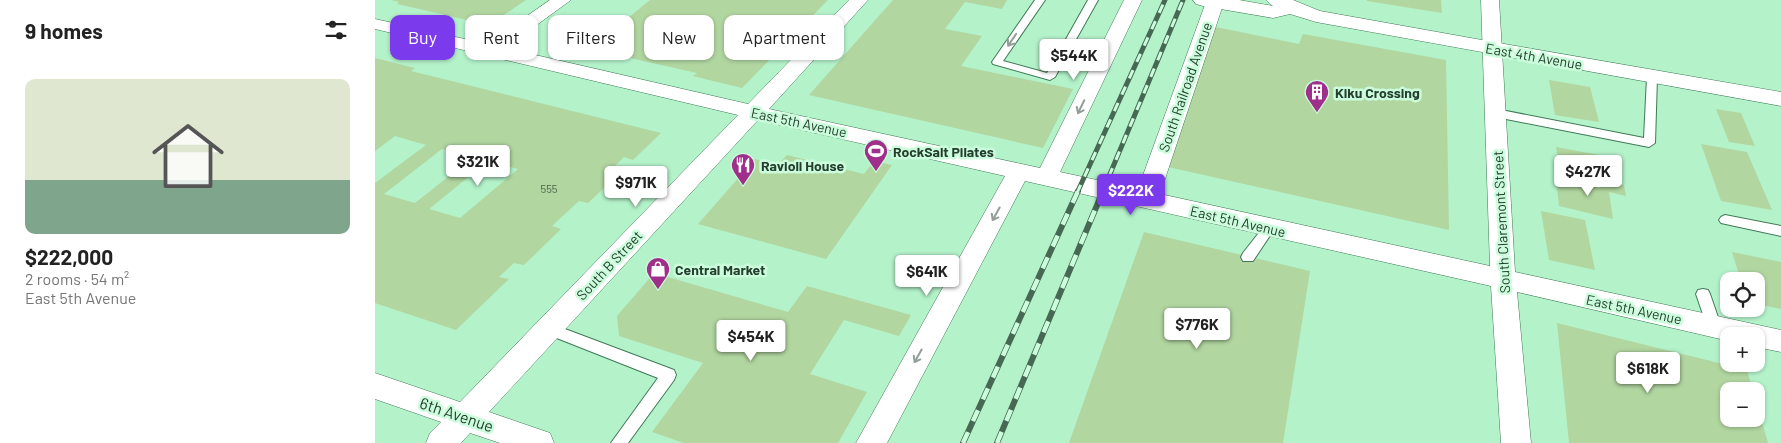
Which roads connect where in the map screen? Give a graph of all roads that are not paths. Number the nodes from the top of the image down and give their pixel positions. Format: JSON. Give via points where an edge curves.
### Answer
{"nodes":[{"id":1,"x":562,"y":0,"type":"edge"},
{"id":2,"x":859,"y":0,"type":"edge"},
{"id":3,"x":1040,"y":0,"type":"edge"},
{"id":4,"x":1093,"y":0,"type":"edge"},
{"id":5,"x":1133,"y":0,"type":"edge"},
{"id":6,"x":1490,"y":0,"type":"edge"},
{"id":7,"x":1209,"y":1,"type":"edge"},
{"id":8,"x":1283,"y":4,"type":"edge"},
{"id":9,"x":538,"y":17,"type":"edge"},
{"id":10,"x":375,"y":24,"type":"edge"},
{"id":11,"x":465,"y":44,"type":"edge"},
{"id":12,"x":1493,"y":49,"type":"junction"},
{"id":13,"x":533,"y":60,"type":"edge"},
{"id":14,"x":1652,"y":77,"type":"junction"},
{"id":15,"x":1781,"y":99,"type":"edge"},
{"id":16,"x":753,"y":112,"type":"junction"},
{"id":17,"x":1495,"y":113,"type":"junction"},
{"id":18,"x":1019,"y":171,"type":"junction"},
{"id":19,"x":1046,"y":178,"type":"junction"},
{"id":20,"x":1146,"y":200,"type":"junction"},
{"id":21,"x":1725,"y":220,"type":"dead end"},
{"id":22,"x":1269,"y":228,"type":"junction"},
{"id":23,"x":1781,"y":231,"type":"edge"},
{"id":24,"x":1248,"y":257,"type":"dead end"},
{"id":25,"x":1503,"y":280,"type":"junction"},
{"id":26,"x":1703,"y":294,"type":"dead end"},
{"id":27,"x":1715,"y":326,"type":"junction"},
{"id":28,"x":549,"y":329,"type":"junction"},
{"id":29,"x":1781,"y":341,"type":"edge"},
{"id":30,"x":375,"y":386,"type":"edge"},
{"id":31,"x":466,"y":417,"type":"junction"},
{"id":32,"x":441,"y":443,"type":"edge"},
{"id":33,"x":539,"y":443,"type":"edge"},
{"id":34,"x":619,"y":443,"type":"edge"},
{"id":35,"x":871,"y":443,"type":"edge"},
{"id":36,"x":1516,"y":443,"type":"edge"}],
"edges":[{"from":1,"to":9,"type":"street"},
{"from":2,"to":16,"type":"street","name":"South B Street"},
{"from":3,"to":4,"type":"lane","one_way":true,"via":[[997,62],[1050,76]]},
{"from":5,"to":19,"type":"street","one_way":true},
{"from":6,"to":12,"type":"street","name":"South Claremont Street"},
{"from":7,"to":8,"type":"main road","name":"East 4th Avenue","via":[[1273,12],[1280,12]]},
{"from":7,"to":20,"type":"street","name":"South Railroad Avenue"},
{"from":8,"to":12,"type":"main road","name":"East 4th Avenue","via":[[1316,16]]},
{"from":10,"to":11,"type":"street","name":"East 5th Avenue"},
{"from":12,"to":14,"type":"main road","name":"East 4th Avenue"},
{"from":12,"to":17,"type":"street","name":"South Claremont Street"},
{"from":13,"to":16,"type":"street","name":"East 5th Avenue"},
{"from":14,"to":15,"type":"main road","name":"East 4th Avenue"},
{"from":14,"to":17,"type":"lane","via":[[1649,143]]},
{"from":16,"to":18,"type":"street","name":"East 5th Avenue"},
{"from":16,"to":28,"type":"street","name":"South B Street"},
{"from":17,"to":25,"type":"street","name":"South Claremont Street"},
{"from":18,"to":19,"type":"street","name":"East 5th Avenue"},
{"from":18,"to":35,"type":"street","one_way":true},
{"from":19,"to":20,"type":"street","name":"East 5th Avenue"},
{"from":20,"to":22,"type":"street","name":"East 5th Avenue"},
{"from":21,"to":23,"type":"lane"},
{"from":22,"to":24,"type":"lane"},
{"from":22,"to":25,"type":"street","name":"East 5th Avenue"},
{"from":25,"to":27,"type":"street","name":"East 5th Avenue"},
{"from":25,"to":36,"type":"street","name":"South Claremont Street"},
{"from":26,"to":27,"type":"lane"},
{"from":27,"to":29,"type":"street","name":"East 5th Avenue"},
{"from":28,"to":31,"type":"street","name":"South B Street"},
{"from":28,"to":34,"type":"lane","via":[[669,375]]},
{"from":30,"to":31,"type":"street","name":"6th Avenue"},
{"from":31,"to":32,"type":"street","name":"South B Street"},
{"from":31,"to":33,"type":"street","name":"6th Avenue"}]}
